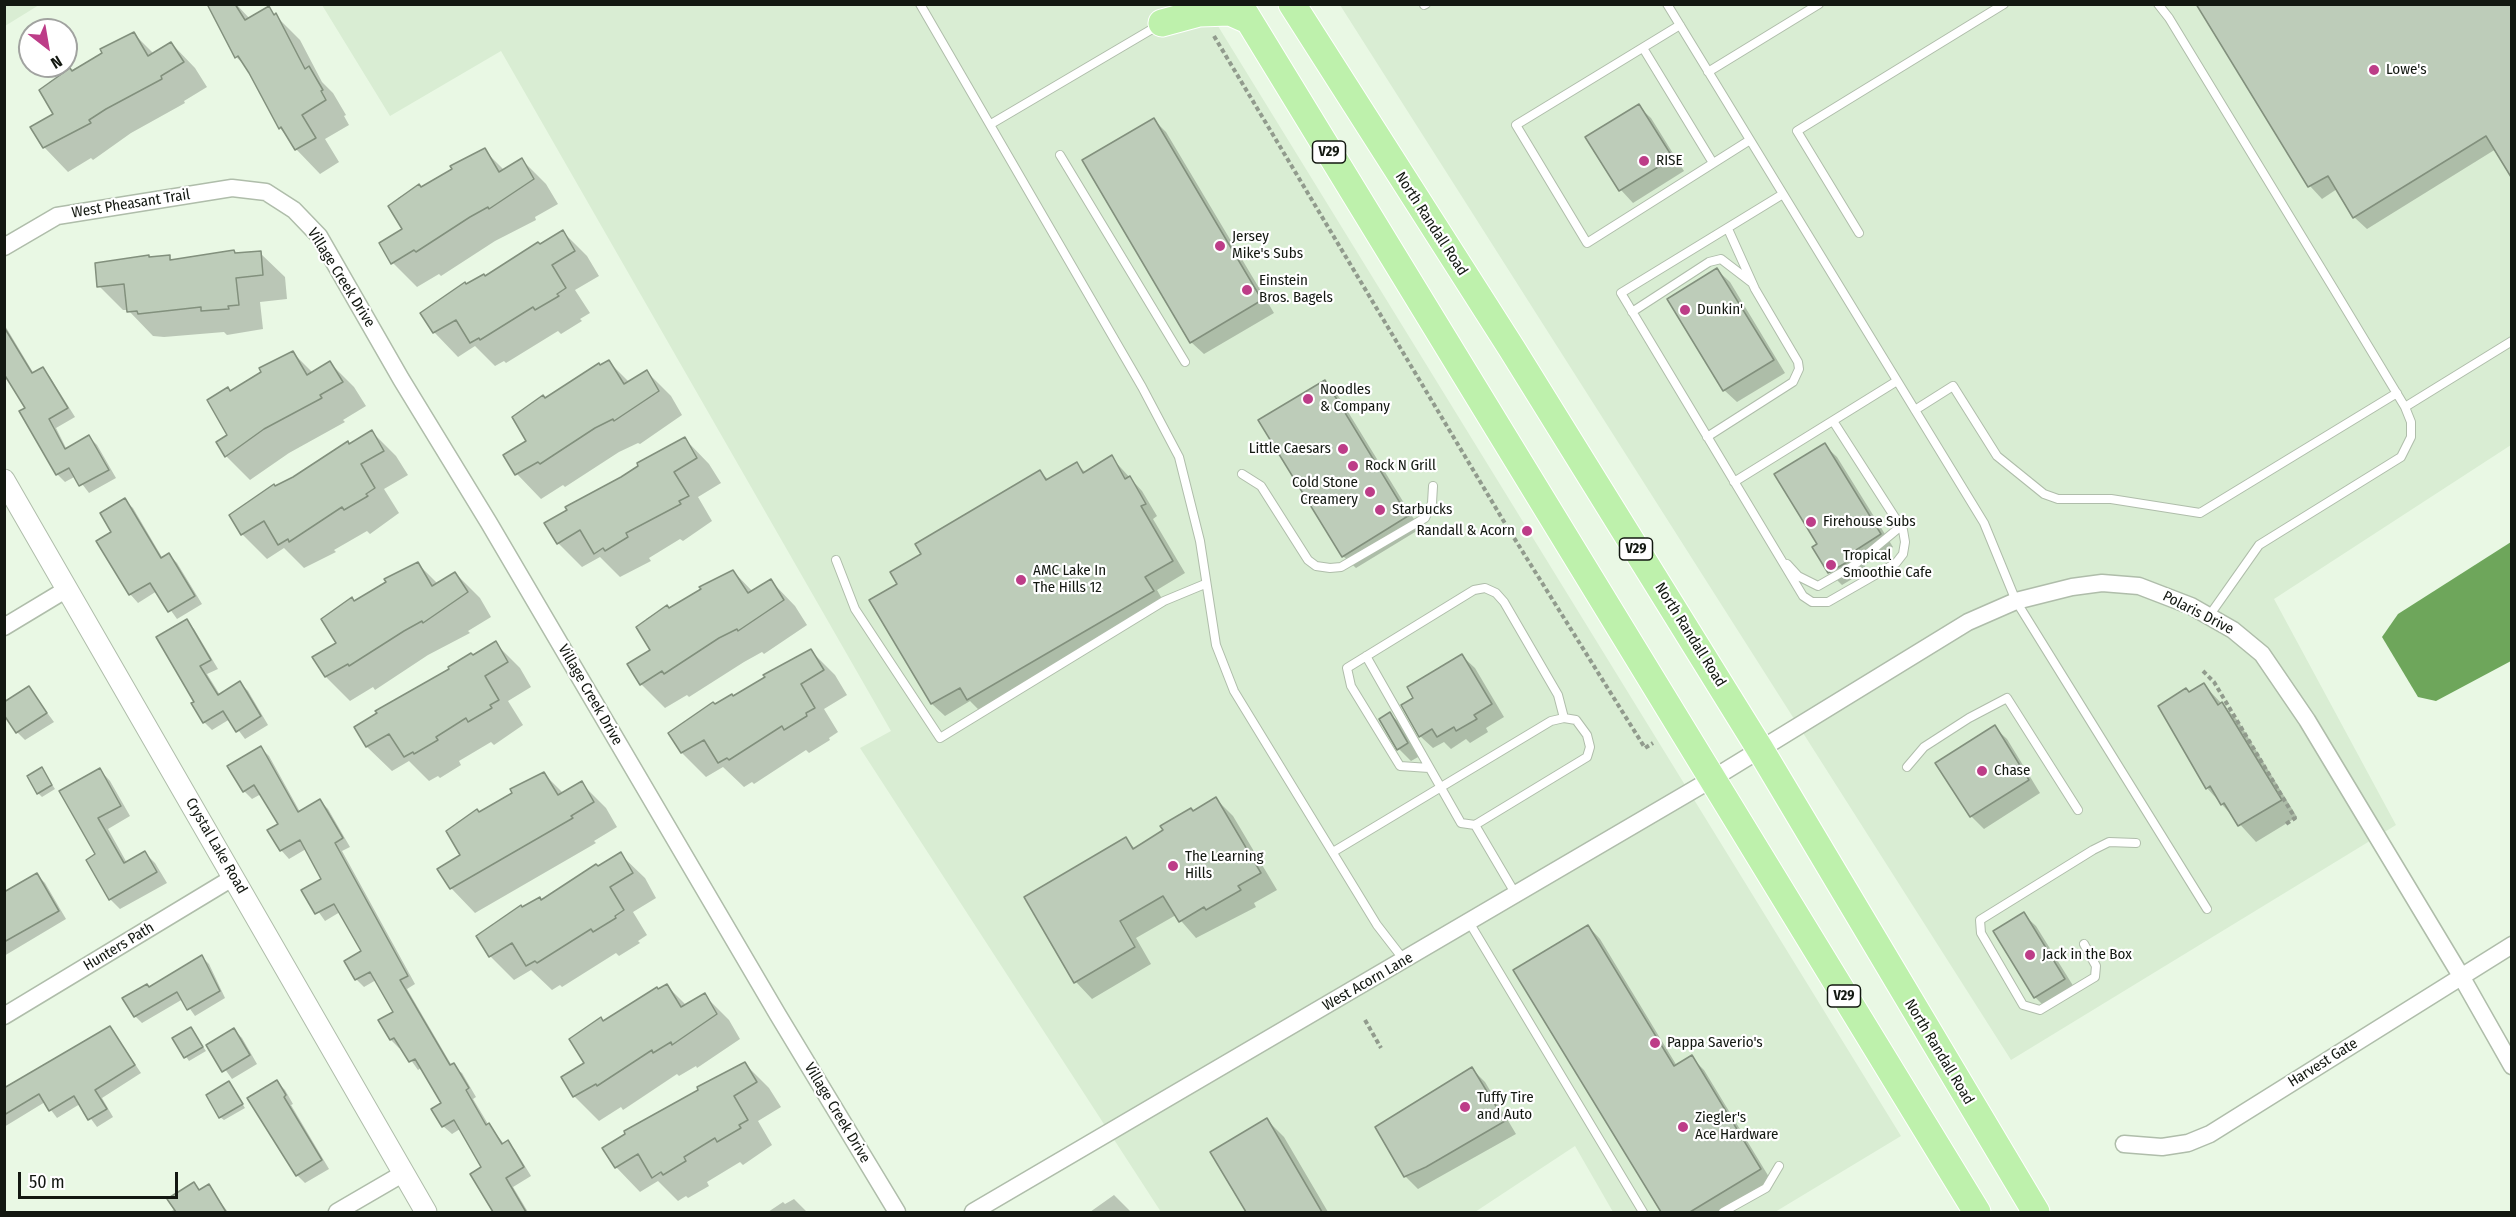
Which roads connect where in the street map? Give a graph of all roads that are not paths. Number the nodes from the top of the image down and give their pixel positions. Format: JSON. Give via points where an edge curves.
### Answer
{"nodes":[{"id":1,"x":920,"y":4,"type":"edge"},
{"id":2,"x":1292,"y":4,"type":"edge"},
{"id":3,"x":1667,"y":4,"type":"edge"},
{"id":4,"x":1819,"y":4,"type":"edge"},
{"id":5,"x":2004,"y":4,"type":"edge"},
{"id":6,"x":2158,"y":4,"type":"edge"},
{"id":7,"x":1244,"y":12,"type":"edge"},
{"id":8,"x":1178,"y":16,"type":"joint"},
{"id":9,"x":1680,"y":25,"type":"junction"},
{"id":10,"x":1643,"y":48,"type":"junction"},
{"id":11,"x":1708,"y":72,"type":"junction"},
{"id":12,"x":991,"y":124,"type":"junction"},
{"id":13,"x":1750,"y":140,"type":"junction"},
{"id":14,"x":1060,"y":155,"type":"dead end"},
{"id":15,"x":1713,"y":163,"type":"junction"},
{"id":16,"x":266,"y":192,"type":"joint"},
{"id":17,"x":1783,"y":194,"type":"junction"},
{"id":18,"x":1728,"y":229,"type":"junction"},
{"id":19,"x":1859,"y":233,"type":"dead end"},
{"id":20,"x":4,"y":247,"type":"edge"},
{"id":21,"x":1752,"y":282,"type":"junction"},
{"id":22,"x":1632,"y":312,"type":"junction"},
{"id":23,"x":2511,"y":341,"type":"edge"},
{"id":24,"x":1185,"y":362,"type":"dead end"},
{"id":25,"x":1897,"y":381,"type":"junction"},
{"id":26,"x":2397,"y":393,"type":"junction"},
{"id":27,"x":2405,"y":407,"type":"junction"},
{"id":28,"x":1915,"y":410,"type":"junction"},
{"id":29,"x":1833,"y":421,"type":"junction"},
{"id":30,"x":1707,"y":437,"type":"junction"},
{"id":31,"x":1242,"y":474,"type":"dead end"},
{"id":32,"x":4,"y":480,"type":"edge"},
{"id":33,"x":1734,"y":482,"type":"junction"},
{"id":34,"x":1433,"y":486,"type":"dead end"},
{"id":35,"x":1900,"y":527,"type":"junction"},
{"id":36,"x":1775,"y":551,"type":"junction"},
{"id":37,"x":836,"y":560,"type":"dead end"},
{"id":38,"x":1205,"y":584,"type":"junction"},
{"id":39,"x":67,"y":589,"type":"junction"},
{"id":40,"x":2016,"y":601,"type":"junction"},
{"id":41,"x":2209,"y":616,"type":"junction"},
{"id":42,"x":4,"y":627,"type":"edge"},
{"id":43,"x":1366,"y":656,"type":"junction"},
{"id":44,"x":1564,"y":718,"type":"junction"},
{"id":45,"x":1760,"y":748,"type":"junction"},
{"id":46,"x":1907,"y":767,"type":"dead end"},
{"id":47,"x":1429,"y":768,"type":"junction"},
{"id":48,"x":1712,"y":779,"type":"junction"},
{"id":49,"x":1440,"y":787,"type":"junction"},
{"id":50,"x":2078,"y":810,"type":"dead end"},
{"id":51,"x":1475,"y":825,"type":"junction"},
{"id":52,"x":2136,"y":843,"type":"dead end"},
{"id":53,"x":1333,"y":852,"type":"junction"},
{"id":54,"x":234,"y":877,"type":"junction"},
{"id":55,"x":1515,"y":893,"type":"junction"},
{"id":56,"x":2206,"y":909,"type":"dead end"},
{"id":57,"x":1469,"y":922,"type":"junction"},
{"id":58,"x":2084,"y":944,"type":"dead end"},
{"id":59,"x":2511,"y":945,"type":"edge"},
{"id":60,"x":1404,"y":961,"type":"junction"},
{"id":61,"x":2461,"y":976,"type":"junction"},
{"id":62,"x":4,"y":1016,"type":"edge"},
{"id":63,"x":2511,"y":1066,"type":"edge"},
{"id":64,"x":2124,"y":1144,"type":"dead end"},
{"id":65,"x":1779,"y":1166,"type":"dead end"},
{"id":66,"x":404,"y":1173,"type":"junction"},
{"id":67,"x":337,"y":1212,"type":"edge"},
{"id":68,"x":426,"y":1212,"type":"edge"},
{"id":69,"x":897,"y":1212,"type":"edge"},
{"id":70,"x":973,"y":1212,"type":"edge"},
{"id":71,"x":1643,"y":1212,"type":"edge"},
{"id":72,"x":1723,"y":1212,"type":"edge"},
{"id":73,"x":1977,"y":1212,"type":"edge"},
{"id":74,"x":2036,"y":1212,"type":"edge"}],
"edges":[{"from":1,"to":12,"type":"lane"},
{"from":2,"to":45,"type":"main road","name":"North Randall Road","number":"V29"},
{"from":3,"to":9,"type":"lane"},
{"from":4,"to":11,"type":"lane"},
{"from":5,"to":19,"type":"lane","via":[[1797,131]]},
{"from":6,"to":26,"type":"lane"},
{"from":7,"to":8,"type":"main road"},
{"from":7,"to":48,"type":"main road","number":"V29"},
{"from":8,"to":12,"type":"lane"},
{"from":9,"to":10,"type":"lane"},
{"from":9,"to":11,"type":"lane"},
{"from":10,"to":15,"type":"lane"},
{"from":10,"to":15,"type":"lane","via":[[1516,125],[1587,243]]},
{"from":11,"to":13,"type":"lane"},
{"from":12,"to":38,"type":"lane","via":[[1179,457],[1193,505]]},
{"from":13,"to":15,"type":"lane"},
{"from":13,"to":17,"type":"lane"},
{"from":14,"to":24,"type":"lane"},
{"from":16,"to":20,"type":"street","name":"West Pheasant Trail","via":[[232,188],[57,216]]},
{"from":16,"to":69,"type":"street","name":"Village Creek Drive","via":[[294,210],[319,236]]},
{"from":17,"to":18,"type":"lane"},
{"from":17,"to":25,"type":"lane"},
{"from":18,"to":21,"type":"lane"},
{"from":18,"to":22,"type":"lane","via":[[1621,293]]},
{"from":21,"to":22,"type":"lane","via":[[1721,259],[1709,262]]},
{"from":21,"to":30,"type":"lane","via":[[1798,362],[1798,374],[1793,382]]},
{"from":22,"to":30,"type":"lane"},
{"from":23,"to":27,"type":"lane"},
{"from":25,"to":28,"type":"lane"},
{"from":25,"to":29,"type":"lane"},
{"from":26,"to":27,"type":"lane"},
{"from":26,"to":28,"type":"lane","via":[[2200,513],[2111,499],[2058,499],[2044,494],[1997,456],[1953,386]]},
{"from":27,"to":41,"type":"lane","via":[[2411,422],[2410,437],[2401,457],[2259,545]]},
{"from":28,"to":40,"type":"lane","via":[[1984,523]]},
{"from":29,"to":33,"type":"lane"},
{"from":29,"to":35,"type":"lane"},
{"from":30,"to":33,"type":"lane"},
{"from":31,"to":34,"type":"lane","via":[[1261,486],[1308,560],[1330,568],[1341,567],[1425,518]]},
{"from":32,"to":39,"type":"street","name":"Crystal Lake Road"},
{"from":33,"to":36,"type":"lane"},
{"from":35,"to":36,"type":"lane","via":[[1853,566],[1818,586],[1798,576]]},
{"from":35,"to":36,"type":"lane","via":[[1905,542],[1896,563],[1828,602],[1812,602],[1803,596]]},
{"from":37,"to":38,"type":"lane","via":[[855,609],[940,738],[1164,601]]},
{"from":38,"to":53,"type":"lane","via":[[1223,667],[1242,705]]},
{"from":39,"to":42,"type":"street"},
{"from":39,"to":54,"type":"street","name":"Crystal Lake Road"},
{"from":40,"to":41,"type":"street","name":"Polaris Drive","via":[[2102,583],[2139,586]]},
{"from":40,"to":45,"type":"street","name":"Polaris Drive","via":[[1968,622]]},
{"from":40,"to":56,"type":"lane"},
{"from":41,"to":61,"type":"street","name":"Polaris Drive","via":[[2249,641],[2284,684]]},
{"from":43,"to":44,"type":"lane","via":[[1464,595],[1485,588],[1504,602],[1558,695]]},
{"from":43,"to":47,"type":"lane"},
{"from":43,"to":47,"type":"lane","via":[[1347,668],[1351,686],[1400,766]]},
{"from":44,"to":49,"type":"lane","via":[[1551,721]]},
{"from":44,"to":51,"type":"lane","via":[[1576,720],[1587,735],[1587,757]]},
{"from":45,"to":48,"type":"street","name":"West Acorn Lane"},
{"from":45,"to":74,"type":"main road","name":"North Randall Road","number":"V29"},
{"from":46,"to":50,"type":"lane","via":[[1924,747],[2007,698]]},
{"from":47,"to":49,"type":"lane"},
{"from":48,"to":55,"type":"street","name":"West Acorn Lane"},
{"from":48,"to":73,"type":"main road","number":"V29"},
{"from":49,"to":51,"type":"lane","via":[[1461,823]]},
{"from":49,"to":53,"type":"lane"},
{"from":51,"to":55,"type":"lane"},
{"from":52,"to":58,"type":"lane","via":[[2109,842],[1980,920],[1981,933],[2023,1005],[2040,1010],[2095,977],[2096,966]]},
{"from":53,"to":60,"type":"lane","via":[[1377,926]]},
{"from":54,"to":62,"type":"street","name":"Hunters Path"},
{"from":54,"to":66,"type":"street","name":"Crystal Lake Road"},
{"from":55,"to":57,"type":"street","name":"West Acorn Lane"},
{"from":57,"to":60,"type":"street","name":"West Acorn Lane"},
{"from":57,"to":71,"type":"lane"},
{"from":59,"to":61,"type":"street","name":"Harvest Gate"},
{"from":60,"to":70,"type":"street","name":"West Acorn Lane"},
{"from":61,"to":63,"type":"street","name":"Polaris Drive"},
{"from":61,"to":64,"type":"street","name":"Harvest Gate","via":[[2210,1134],[2162,1147]]},
{"from":65,"to":72,"type":"lane","via":[[1766,1188]]},
{"from":66,"to":67,"type":"street"},
{"from":66,"to":68,"type":"street","name":"Crystal Lake Road"}]}
